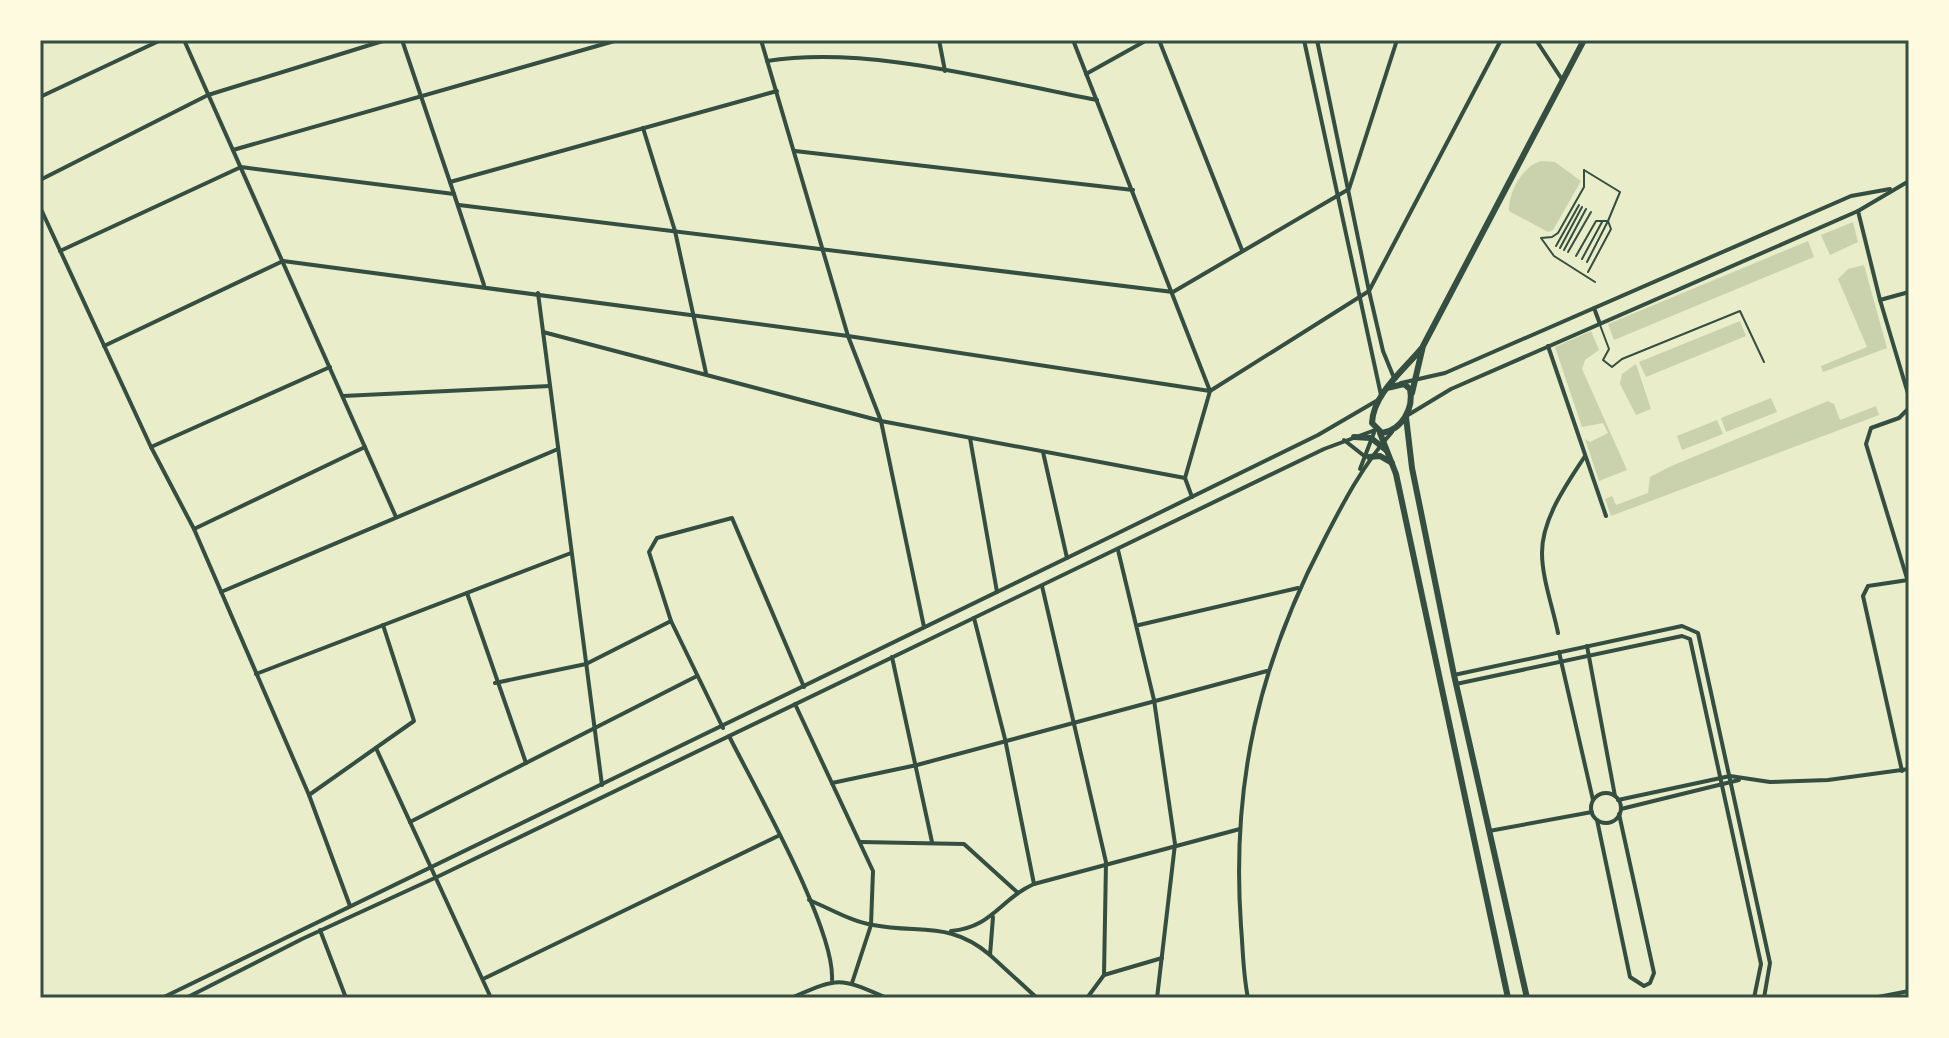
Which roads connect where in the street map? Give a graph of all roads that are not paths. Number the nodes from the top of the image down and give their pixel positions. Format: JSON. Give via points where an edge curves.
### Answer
{"nodes":[{"id":1,"x":161,"y":40,"type":"edge"},
{"id":2,"x":184,"y":40,"type":"edge"},
{"id":3,"x":386,"y":40,"type":"edge"},
{"id":4,"x":402,"y":40,"type":"edge"},
{"id":5,"x":618,"y":40,"type":"edge"},
{"id":6,"x":761,"y":40,"type":"edge"},
{"id":7,"x":939,"y":40,"type":"edge"},
{"id":8,"x":1073,"y":40,"type":"edge"},
{"id":9,"x":1147,"y":40,"type":"edge"},
{"id":10,"x":1159,"y":40,"type":"edge"},
{"id":11,"x":1304,"y":40,"type":"edge"},
{"id":12,"x":1317,"y":40,"type":"edge"},
{"id":13,"x":1397,"y":40,"type":"edge"},
{"id":14,"x":1501,"y":40,"type":"edge"},
{"id":15,"x":1536,"y":40,"type":"edge"},
{"id":16,"x":1546,"y":40,"type":"edge"},
{"id":17,"x":1584,"y":40,"type":"edge"},
{"id":18,"x":1544,"y":48,"type":"junction"},
{"id":19,"x":766,"y":61,"type":"junction"},
{"id":20,"x":945,"y":71,"type":"junction"},
{"id":21,"x":1086,"y":74,"type":"junction"},
{"id":22,"x":1563,"y":81,"type":"junction"},
{"id":23,"x":777,"y":91,"type":"junction"},
{"id":24,"x":208,"y":95,"type":"junction"},
{"id":25,"x":40,"y":97,"type":"edge"},
{"id":26,"x":421,"y":97,"type":"junction"},
{"id":27,"x":1097,"y":100,"type":"junction"},
{"id":28,"x":643,"y":128,"type":"junction"},
{"id":29,"x":233,"y":150,"type":"junction"},
{"id":30,"x":795,"y":151,"type":"junction"},
{"id":31,"x":241,"y":167,"type":"junction"},
{"id":32,"x":40,"y":180,"type":"edge"},
{"id":33,"x":1909,"y":181,"type":"edge"},
{"id":34,"x":450,"y":182,"type":"junction"},
{"id":35,"x":1892,"y":188,"type":"junction"},
{"id":36,"x":1349,"y":189,"type":"junction"},
{"id":37,"x":1133,"y":190,"type":"junction"},
{"id":38,"x":454,"y":194,"type":"junction"},
{"id":39,"x":1336,"y":195,"type":"junction"},
{"id":40,"x":459,"y":205,"type":"junction"},
{"id":41,"x":1580,"y":206,"type":"dead end"},
{"id":42,"x":40,"y":207,"type":"edge"},
{"id":43,"x":1586,"y":209,"type":"dead end"},
{"id":44,"x":1858,"y":211,"type":"junction"},
{"id":45,"x":1591,"y":212,"type":"dead end"},
{"id":46,"x":1602,"y":221,"type":"junction"},
{"id":47,"x":1608,"y":221,"type":"junction"},
{"id":48,"x":675,"y":231,"type":"junction"},
{"id":49,"x":824,"y":250,"type":"junction"},
{"id":50,"x":1242,"y":250,"type":"junction"},
{"id":51,"x":60,"y":251,"type":"junction"},
{"id":52,"x":1568,"y":252,"type":"dead end"},
{"id":53,"x":1576,"y":256,"type":"dead end"},
{"id":54,"x":1582,"y":259,"type":"dead end"},
{"id":55,"x":283,"y":261,"type":"junction"},
{"id":56,"x":1587,"y":262,"type":"dead end"},
{"id":57,"x":1588,"y":272,"type":"dead end"},
{"id":58,"x":1595,"y":282,"type":"dead end"},
{"id":59,"x":484,"y":285,"type":"junction"},
{"id":60,"x":1369,"y":291,"type":"junction"},
{"id":61,"x":1173,"y":292,"type":"junction"},
{"id":62,"x":1909,"y":292,"type":"edge"},
{"id":63,"x":538,"y":293,"type":"junction"},
{"id":64,"x":1359,"y":296,"type":"junction"},
{"id":65,"x":1880,"y":300,"type":"junction"},
{"id":66,"x":1594,"y":308,"type":"junction"},
{"id":67,"x":696,"y":314,"type":"junction"},
{"id":68,"x":1600,"y":324,"type":"junction"},
{"id":69,"x":543,"y":332,"type":"junction"},
{"id":70,"x":848,"y":336,"type":"junction"},
{"id":71,"x":104,"y":346,"type":"junction"},
{"id":72,"x":1423,"y":346,"type":"junction"},
{"id":73,"x":1548,"y":346,"type":"junction"},
{"id":74,"x":1764,"y":362,"type":"dead end"},
{"id":75,"x":330,"y":367,"type":"junction"},
{"id":76,"x":706,"y":374,"type":"junction"},
{"id":77,"x":1413,"y":381,"type":"junction"},
{"id":78,"x":1397,"y":382,"type":"junction"},
{"id":79,"x":550,"y":386,"type":"junction"},
{"id":80,"x":1210,"y":391,"type":"junction"},
{"id":81,"x":1412,"y":393,"type":"junction"},
{"id":82,"x":343,"y":396,"type":"junction"},
{"id":83,"x":1909,"y":397,"type":"edge"},
{"id":84,"x":1379,"y":398,"type":"junction"},
{"id":85,"x":1909,"y":408,"type":"edge"},
{"id":86,"x":1406,"y":417,"type":"junction"},
{"id":87,"x":881,"y":421,"type":"junction"},
{"id":88,"x":1393,"y":430,"type":"junction"},
{"id":89,"x":1378,"y":431,"type":"junction"},
{"id":90,"x":1354,"y":437,"type":"junction"},
{"id":91,"x":970,"y":438,"type":"junction"},
{"id":92,"x":1371,"y":438,"type":"junction"},
{"id":93,"x":1344,"y":440,"type":"junction"},
{"id":94,"x":1382,"y":443,"type":"junction"},
{"id":95,"x":151,"y":447,"type":"junction"},
{"id":96,"x":365,"y":447,"type":"junction"},
{"id":97,"x":558,"y":449,"type":"junction"},
{"id":98,"x":1043,"y":452,"type":"junction"},
{"id":99,"x":1366,"y":456,"type":"junction"},
{"id":100,"x":1585,"y":456,"type":"junction"},
{"id":101,"x":1392,"y":463,"type":"junction"},
{"id":102,"x":1185,"y":478,"type":"junction"},
{"id":103,"x":1192,"y":497,"type":"junction"},
{"id":104,"x":1606,"y":516,"type":"dead end"},
{"id":105,"x":396,"y":517,"type":"junction"},
{"id":106,"x":194,"y":529,"type":"junction"},
{"id":107,"x":1118,"y":550,"type":"junction"},
{"id":108,"x":571,"y":553,"type":"junction"},
{"id":109,"x":1067,"y":558,"type":"junction"},
{"id":110,"x":1908,"y":583,"type":"edge"},
{"id":111,"x":1042,"y":586,"type":"junction"},
{"id":112,"x":1298,"y":588,"type":"junction"},
{"id":113,"x":221,"y":592,"type":"junction"},
{"id":114,"x":997,"y":592,"type":"junction"},
{"id":115,"x":467,"y":593,"type":"junction"},
{"id":116,"x":974,"y":618,"type":"junction"},
{"id":117,"x":671,"y":621,"type":"junction"},
{"id":118,"x":383,"y":625,"type":"junction"},
{"id":119,"x":1139,"y":625,"type":"junction"},
{"id":120,"x":924,"y":627,"type":"junction"},
{"id":121,"x":1691,"y":628,"type":"junction"},
{"id":122,"x":1558,"y":633,"type":"dead end"},
{"id":123,"x":1687,"y":637,"type":"junction"},
{"id":124,"x":1587,"y":646,"type":"junction"},
{"id":125,"x":1559,"y":652,"type":"junction"},
{"id":126,"x":1588,"y":656,"type":"junction"},
{"id":127,"x":892,"y":657,"type":"junction"},
{"id":128,"x":1561,"y":662,"type":"junction"},
{"id":129,"x":586,"y":664,"type":"junction"},
{"id":130,"x":1267,"y":671,"type":"junction"},
{"id":131,"x":255,"y":674,"type":"junction"},
{"id":132,"x":1454,"y":675,"type":"junction"},
{"id":133,"x":697,"y":676,"type":"junction"},
{"id":134,"x":495,"y":683,"type":"junction"},
{"id":135,"x":1456,"y":684,"type":"junction"},
{"id":136,"x":804,"y":687,"type":"junction"},
{"id":137,"x":1154,"y":700,"type":"junction"},
{"id":138,"x":795,"y":704,"type":"junction"},
{"id":139,"x":1072,"y":721,"type":"junction"},
{"id":140,"x":595,"y":728,"type":"junction"},
{"id":141,"x":723,"y":728,"type":"junction"},
{"id":142,"x":729,"y":736,"type":"junction"},
{"id":143,"x":1005,"y":739,"type":"junction"},
{"id":144,"x":376,"y":748,"type":"junction"},
{"id":145,"x":526,"y":763,"type":"junction"},
{"id":146,"x":917,"y":765,"type":"junction"},
{"id":147,"x":1909,"y":769,"type":"edge"},
{"id":148,"x":1902,"y":771,"type":"junction"},
{"id":149,"x":1730,"y":776,"type":"junction"},
{"id":150,"x":1721,"y":779,"type":"junction"},
{"id":151,"x":1739,"y":780,"type":"junction"},
{"id":152,"x":832,"y":783,"type":"junction"},
{"id":153,"x":602,"y":785,"type":"junction"},
{"id":154,"x":1732,"y":785,"type":"junction"},
{"id":155,"x":1722,"y":787,"type":"junction"},
{"id":156,"x":309,"y":795,"type":"junction"},
{"id":157,"x":1617,"y":798,"type":"junction"},
{"id":158,"x":1593,"y":800,"type":"junction"},
{"id":159,"x":1592,"y":812,"type":"junction"},
{"id":160,"x":1620,"y":812,"type":"junction"},
{"id":161,"x":1597,"y":820,"type":"junction"},
{"id":162,"x":410,"y":822,"type":"junction"},
{"id":163,"x":1240,"y":829,"type":"junction"},
{"id":164,"x":1489,"y":831,"type":"junction"},
{"id":165,"x":778,"y":836,"type":"junction"},
{"id":166,"x":861,"y":842,"type":"junction"},
{"id":167,"x":932,"y":842,"type":"junction"},
{"id":168,"x":1175,"y":844,"type":"junction"},
{"id":169,"x":1106,"y":862,"type":"junction"},
{"id":170,"x":432,"y":868,"type":"junction"},
{"id":171,"x":437,"y":877,"type":"junction"},
{"id":172,"x":1034,"y":884,"type":"junction"},
{"id":173,"x":1017,"y":892,"type":"junction"},
{"id":174,"x":809,"y":900,"type":"junction"},
{"id":175,"x":350,"y":906,"type":"junction"},
{"id":176,"x":993,"y":917,"type":"junction"},
{"id":177,"x":871,"y":925,"type":"junction"},
{"id":178,"x":320,"y":930,"type":"junction"},
{"id":179,"x":951,"y":931,"type":"junction"},
{"id":180,"x":990,"y":955,"type":"junction"},
{"id":181,"x":1162,"y":958,"type":"junction"},
{"id":182,"x":1104,"y":975,"type":"junction"},
{"id":183,"x":483,"y":979,"type":"junction"},
{"id":184,"x":832,"y":980,"type":"junction"},
{"id":185,"x":852,"y":983,"type":"junction"},
{"id":186,"x":1909,"y":991,"type":"edge"},
{"id":187,"x":162,"y":998,"type":"edge"},
{"id":188,"x":186,"y":998,"type":"edge"},
{"id":189,"x":346,"y":998,"type":"edge"},
{"id":190,"x":491,"y":998,"type":"edge"},
{"id":191,"x":791,"y":998,"type":"edge"},
{"id":192,"x":887,"y":998,"type":"edge"},
{"id":193,"x":1037,"y":998,"type":"edge"},
{"id":194,"x":1087,"y":998,"type":"edge"},
{"id":195,"x":1157,"y":998,"type":"edge"},
{"id":196,"x":1248,"y":998,"type":"edge"},
{"id":197,"x":1508,"y":998,"type":"edge"},
{"id":198,"x":1527,"y":998,"type":"edge"},
{"id":199,"x":1754,"y":998,"type":"edge"},
{"id":200,"x":1764,"y":998,"type":"edge"},
{"id":201,"x":1873,"y":998,"type":"edge"}],
"edges":[{"from":1,"to":25,"type":"street"},
{"from":2,"to":24,"type":"street"},
{"from":3,"to":24,"type":"street"},
{"from":4,"to":26,"type":"street"},
{"from":5,"to":26,"type":"street"},
{"from":6,"to":19,"type":"street"},
{"from":7,"to":20,"type":"street"},
{"from":8,"to":21,"type":"street"},
{"from":9,"to":21,"type":"street"},
{"from":10,"to":50,"type":"street"},
{"from":11,"to":39,"type":"street"},
{"from":12,"to":36,"type":"street"},
{"from":13,"to":36,"type":"street"},
{"from":14,"to":60,"type":"street"},
{"from":15,"to":18,"type":"street"},
{"from":16,"to":18,"type":"street"},
{"from":17,"to":22,"type":"main road"},
{"from":18,"to":22,"type":"street"},
{"from":19,"to":20,"type":"street","via":[[805,55]]},
{"from":19,"to":23,"type":"street"},
{"from":20,"to":27,"type":"street"},
{"from":21,"to":27,"type":"street"},
{"from":22,"to":72,"type":"main road"},
{"from":23,"to":28,"type":"street"},
{"from":23,"to":30,"type":"street"},
{"from":24,"to":29,"type":"street"},
{"from":24,"to":32,"type":"street"},
{"from":26,"to":29,"type":"street"},
{"from":26,"to":34,"type":"street"},
{"from":27,"to":37,"type":"street"},
{"from":28,"to":34,"type":"street"},
{"from":28,"to":48,"type":"street"},
{"from":29,"to":31,"type":"street"},
{"from":30,"to":37,"type":"street"},
{"from":30,"to":49,"type":"street"},
{"from":31,"to":38,"type":"street"},
{"from":31,"to":51,"type":"street"},
{"from":31,"to":55,"type":"street"},
{"from":33,"to":35,"type":"street"},
{"from":34,"to":38,"type":"street"},
{"from":35,"to":44,"type":"street"},
{"from":35,"to":66,"type":"street","via":[[1851,196]]},
{"from":36,"to":39,"type":"street"},
{"from":36,"to":60,"type":"street"},
{"from":37,"to":61,"type":"street"},
{"from":38,"to":40,"type":"street"},
{"from":39,"to":50,"type":"street"},
{"from":39,"to":64,"type":"street"},
{"from":40,"to":48,"type":"street"},
{"from":40,"to":59,"type":"street"},
{"from":41,"to":43,"type":"lane","via":[[1560,248]]},
{"from":42,"to":51,"type":"street"},
{"from":44,"to":65,"type":"street"},
{"from":44,"to":68,"type":"street"},
{"from":45,"to":52,"type":"lane"},
{"from":46,"to":47,"type":"lane"},
{"from":46,"to":53,"type":"lane","via":[[1596,221]]},
{"from":46,"to":54,"type":"lane"},
{"from":47,"to":56,"type":"lane"},
{"from":47,"to":57,"type":"lane","via":[[1611,229]]},
{"from":47,"to":58,"type":"lane","via":[[1620,192],[1584,170],[1584,187],[1558,233],[1541,238],[1554,256]]},
{"from":48,"to":49,"type":"street"},
{"from":48,"to":67,"type":"street"},
{"from":49,"to":61,"type":"street"},
{"from":49,"to":70,"type":"street"},
{"from":50,"to":61,"type":"street"},
{"from":51,"to":71,"type":"street"},
{"from":55,"to":59,"type":"street"},
{"from":55,"to":71,"type":"street"},
{"from":55,"to":75,"type":"street"},
{"from":59,"to":63,"type":"street"},
{"from":60,"to":64,"type":"street"},
{"from":60,"to":78,"type":"street","via":[[1383,351]]},
{"from":61,"to":80,"type":"street"},
{"from":62,"to":65,"type":"street"},
{"from":63,"to":67,"type":"street"},
{"from":63,"to":69,"type":"street"},
{"from":64,"to":80,"type":"street"},
{"from":64,"to":84,"type":"street"},
{"from":65,"to":83,"type":"street"},
{"from":66,"to":68,"type":"street"},
{"from":66,"to":77,"type":"street","via":[[1445,373]]},
{"from":67,"to":70,"type":"street"},
{"from":67,"to":76,"type":"street"},
{"from":68,"to":73,"type":"street"},
{"from":68,"to":74,"type":"lane","via":[[1609,349],[1603,360],[1612,367],[1740,311]]},
{"from":69,"to":76,"type":"street"},
{"from":69,"to":79,"type":"street"},
{"from":70,"to":80,"type":"street"},
{"from":70,"to":87,"type":"street"},
{"from":71,"to":95,"type":"street"},
{"from":72,"to":77,"type":"main road"},
{"from":72,"to":78,"type":"main road"},
{"from":73,"to":86,"type":"street","via":[[1451,389]]},
{"from":73,"to":100,"type":"street"},
{"from":75,"to":82,"type":"street"},
{"from":75,"to":95,"type":"street"},
{"from":76,"to":87,"type":"street"},
{"from":77,"to":78,"type":"street"},
{"from":77,"to":81,"type":"main road"},
{"from":78,"to":81,"type":"main road"},
{"from":78,"to":84,"type":"main road"},
{"from":79,"to":82,"type":"street"},
{"from":79,"to":97,"type":"street"},
{"from":80,"to":102,"type":"street"},
{"from":81,"to":86,"type":"main road"},
{"from":82,"to":96,"type":"street"},
{"from":84,"to":89,"type":"main road","via":[[1371,418]]},
{"from":84,"to":103,"type":"street","via":[[1348,419]]},
{"from":85,"to":110,"type":"street","via":[[1899,418],[1871,428],[1866,444]]},
{"from":86,"to":88,"type":"main road"},
{"from":86,"to":132,"type":"main road"},
{"from":87,"to":91,"type":"street"},
{"from":87,"to":120,"type":"street"},
{"from":88,"to":89,"type":"main road"},
{"from":88,"to":94,"type":"street"},
{"from":89,"to":90,"type":"street"},
{"from":89,"to":92,"type":"street"},
{"from":89,"to":94,"type":"main road"},
{"from":90,"to":92,"type":"main road"},
{"from":90,"to":93,"type":"street"},
{"from":91,"to":98,"type":"street"},
{"from":91,"to":114,"type":"street"},
{"from":92,"to":94,"type":"main road"},
{"from":92,"to":99,"type":"street"},
{"from":93,"to":99,"type":"street"},
{"from":93,"to":107,"type":"street"},
{"from":94,"to":99,"type":"street"},
{"from":94,"to":101,"type":"main road"},
{"from":95,"to":106,"type":"street"},
{"from":96,"to":105,"type":"street"},
{"from":96,"to":106,"type":"street"},
{"from":97,"to":105,"type":"street"},
{"from":97,"to":108,"type":"street"},
{"from":98,"to":102,"type":"street"},
{"from":98,"to":109,"type":"street"},
{"from":99,"to":101,"type":"main road"},
{"from":99,"to":112,"type":"street"},
{"from":100,"to":104,"type":"street"},
{"from":100,"to":122,"type":"street","via":[[1542,542]]},
{"from":101,"to":197,"type":"main road"},
{"from":102,"to":103,"type":"street"},
{"from":103,"to":109,"type":"street"},
{"from":105,"to":113,"type":"street"},
{"from":106,"to":113,"type":"street"},
{"from":107,"to":111,"type":"street"},
{"from":107,"to":119,"type":"street"},
{"from":108,"to":115,"type":"street"},
{"from":108,"to":129,"type":"street"},
{"from":109,"to":114,"type":"street"},
{"from":110,"to":148,"type":"street","via":[[1868,586],[1863,596]]},
{"from":111,"to":116,"type":"street"},
{"from":111,"to":139,"type":"street"},
{"from":112,"to":119,"type":"street"},
{"from":112,"to":130,"type":"street"},
{"from":113,"to":131,"type":"street"},
{"from":114,"to":120,"type":"street"},
{"from":115,"to":118,"type":"street"},
{"from":115,"to":134,"type":"street"},
{"from":116,"to":127,"type":"street"},
{"from":116,"to":143,"type":"street"},
{"from":117,"to":129,"type":"street"},
{"from":117,"to":133,"type":"street"},
{"from":117,"to":136,"type":"street","via":[[649,552],[652,544],[657,538],[732,518]]},
{"from":118,"to":131,"type":"street"},
{"from":118,"to":144,"type":"street","via":[[415,717]]},
{"from":119,"to":137,"type":"street"},
{"from":120,"to":136,"type":"street"},
{"from":121,"to":123,"type":"street"},
{"from":121,"to":124,"type":"street"},
{"from":121,"to":149,"type":"street","via":[[1701,641]]},
{"from":123,"to":126,"type":"street"},
{"from":123,"to":150,"type":"street"},
{"from":124,"to":125,"type":"street"},
{"from":124,"to":126,"type":"street"},
{"from":125,"to":128,"type":"street"},
{"from":125,"to":132,"type":"street"},
{"from":126,"to":128,"type":"street"},
{"from":126,"to":157,"type":"street"},
{"from":127,"to":138,"type":"street"},
{"from":127,"to":146,"type":"street"},
{"from":128,"to":135,"type":"street"},
{"from":128,"to":158,"type":"street"},
{"from":129,"to":134,"type":"street"},
{"from":129,"to":140,"type":"street"},
{"from":130,"to":137,"type":"street"},
{"from":130,"to":163,"type":"street","via":[[1251,730]]},
{"from":131,"to":156,"type":"street"},
{"from":132,"to":135,"type":"main road"},
{"from":133,"to":140,"type":"street"},
{"from":133,"to":141,"type":"street"},
{"from":134,"to":145,"type":"street"},
{"from":135,"to":164,"type":"main road"},
{"from":136,"to":141,"type":"street"},
{"from":137,"to":139,"type":"street"},
{"from":137,"to":168,"type":"street"},
{"from":138,"to":142,"type":"street"},
{"from":138,"to":152,"type":"street"},
{"from":139,"to":143,"type":"street"},
{"from":139,"to":169,"type":"street"},
{"from":140,"to":145,"type":"street"},
{"from":140,"to":153,"type":"street"},
{"from":141,"to":153,"type":"street"},
{"from":142,"to":165,"type":"street"},
{"from":142,"to":171,"type":"street"},
{"from":143,"to":146,"type":"street"},
{"from":143,"to":172,"type":"street"},
{"from":144,"to":156,"type":"street"},
{"from":144,"to":162,"type":"street"},
{"from":145,"to":162,"type":"street"},
{"from":146,"to":152,"type":"street"},
{"from":146,"to":167,"type":"street"},
{"from":147,"to":148,"type":"street"},
{"from":148,"to":151,"type":"street","via":[[1828,780]]},
{"from":149,"to":150,"type":"street"},
{"from":149,"to":151,"type":"street"},
{"from":149,"to":154,"type":"street"},
{"from":150,"to":155,"type":"street"},
{"from":150,"to":157,"type":"street"},
{"from":151,"to":154,"type":"street"},
{"from":152,"to":166,"type":"street"},
{"from":153,"to":170,"type":"street"},
{"from":154,"to":155,"type":"street"},
{"from":154,"to":200,"type":"street","via":[[1770,963]]},
{"from":155,"to":160,"type":"street"},
{"from":155,"to":199,"type":"street","via":[[1761,964]]},
{"from":156,"to":175,"type":"street"},
{"from":157,"to":158,"type":"street","via":[[1606,793]]},
{"from":157,"to":160,"type":"street"},
{"from":158,"to":159,"type":"street"},
{"from":159,"to":161,"type":"street"},
{"from":159,"to":164,"type":"street"},
{"from":160,"to":161,"type":"street","via":[[1612,821]]},
{"from":160,"to":161,"type":"street","via":[[1654,973],[1644,986],[1630,977]]},
{"from":162,"to":170,"type":"street"},
{"from":163,"to":168,"type":"street"},
{"from":163,"to":196,"type":"street","via":[[1239,897]]},
{"from":164,"to":198,"type":"main road"},
{"from":165,"to":174,"type":"street"},
{"from":165,"to":183,"type":"street"},
{"from":166,"to":167,"type":"street"},
{"from":166,"to":177,"type":"street","via":[[873,871]]},
{"from":167,"to":173,"type":"street","via":[[964,844]]},
{"from":168,"to":169,"type":"street"},
{"from":168,"to":181,"type":"street"},
{"from":169,"to":172,"type":"street"},
{"from":169,"to":182,"type":"street"},
{"from":170,"to":171,"type":"street"},
{"from":170,"to":175,"type":"street"},
{"from":171,"to":178,"type":"street"},
{"from":171,"to":183,"type":"street"},
{"from":172,"to":173,"type":"street"},
{"from":173,"to":176,"type":"street"},
{"from":174,"to":177,"type":"street"},
{"from":174,"to":184,"type":"street","via":[[833,965]]},
{"from":175,"to":187,"type":"street"},
{"from":176,"to":179,"type":"street"},
{"from":176,"to":180,"type":"street"},
{"from":177,"to":179,"type":"street"},
{"from":177,"to":185,"type":"street"},
{"from":178,"to":188,"type":"street"},
{"from":178,"to":189,"type":"street"},
{"from":179,"to":180,"type":"street"},
{"from":180,"to":193,"type":"street"},
{"from":181,"to":182,"type":"street"},
{"from":181,"to":195,"type":"street"},
{"from":182,"to":194,"type":"street"},
{"from":183,"to":190,"type":"street"},
{"from":184,"to":185,"type":"street"},
{"from":184,"to":191,"type":"street"},
{"from":185,"to":192,"type":"street"},
{"from":186,"to":201,"type":"street"}]}
